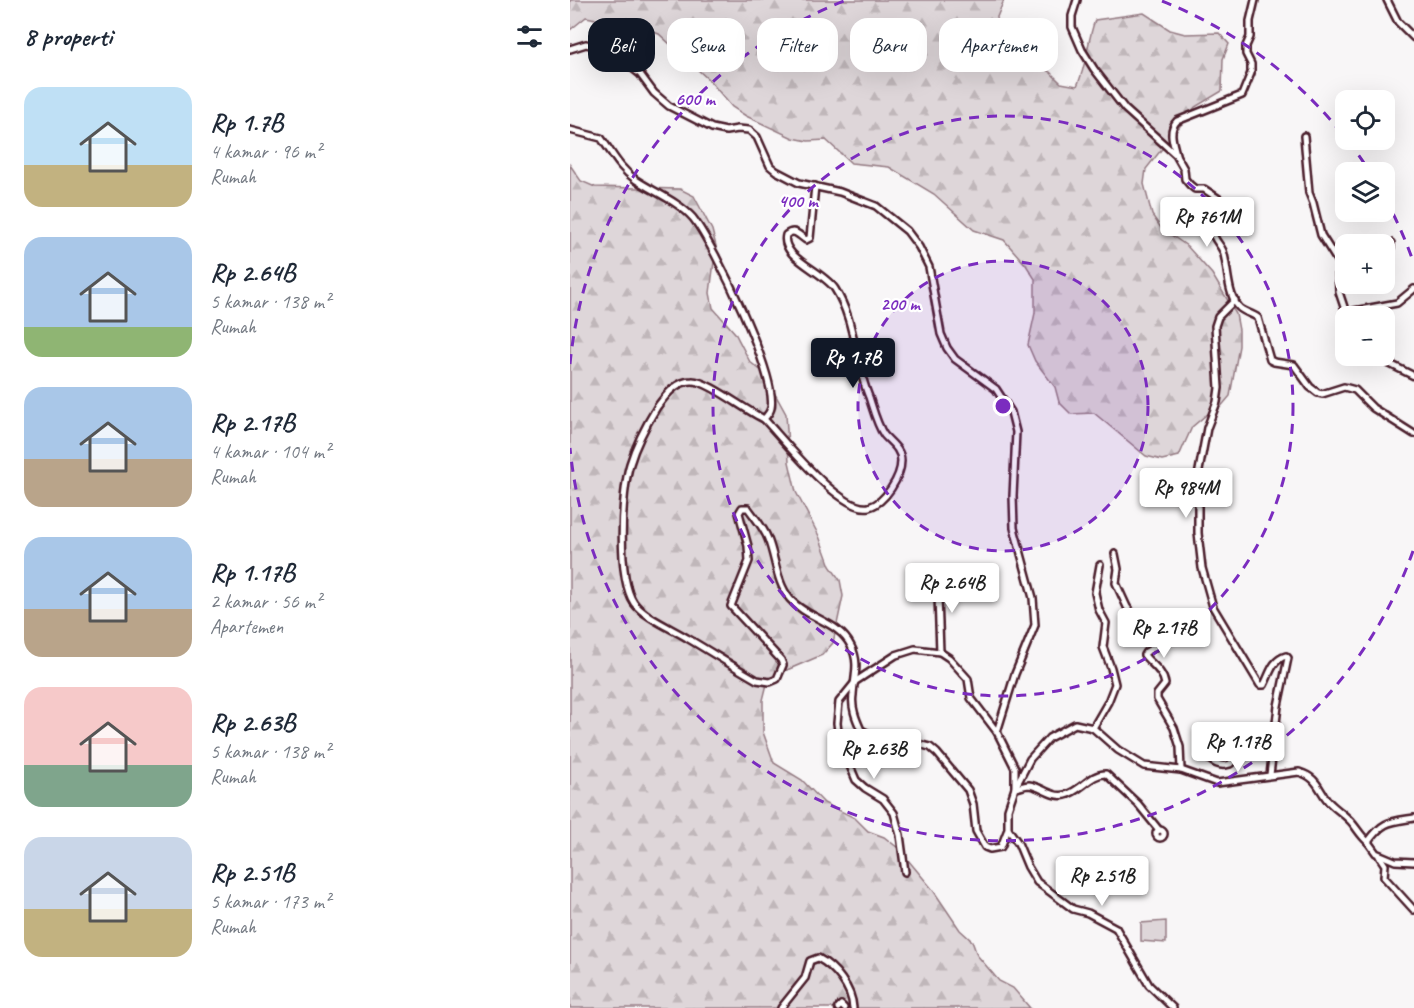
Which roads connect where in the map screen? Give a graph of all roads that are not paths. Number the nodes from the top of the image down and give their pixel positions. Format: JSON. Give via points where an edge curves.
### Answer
{"nodes":[{"id":1,"x":1077,"y":0,"type":"edge"},
{"id":2,"x":1255,"y":0,"type":"edge"},
{"id":3,"x":1387,"y":0,"type":"edge"},
{"id":4,"x":1414,"y":38,"type":"edge"},
{"id":5,"x":570,"y":49,"type":"edge"},
{"id":6,"x":570,"y":130,"type":"edge"},
{"id":7,"x":1304,"y":136,"type":"dead end"},
{"id":8,"x":1176,"y":155,"type":"junction"},
{"id":9,"x":815,"y":186,"type":"junction"},
{"id":10,"x":1335,"y":257,"type":"edge"},
{"id":11,"x":1414,"y":290,"type":"edge"},
{"id":12,"x":1234,"y":300,"type":"junction"},
{"id":13,"x":1380,"y":306,"type":"edge"},
{"id":14,"x":1394,"y":366,"type":"edge"},
{"id":15,"x":1414,"y":376,"type":"edge"},
{"id":16,"x":764,"y":419,"type":"junction"},
{"id":17,"x":1414,"y":434,"type":"edge"},
{"id":18,"x":1115,"y":554,"type":"dead end"},
{"id":19,"x":1100,"y":565,"type":"dead end"},
{"id":20,"x":933,"y":582,"type":"dead end"},
{"id":21,"x":940,"y":652,"type":"junction"},
{"id":22,"x":856,"y":681,"type":"junction"},
{"id":23,"x":1093,"y":728,"type":"junction"},
{"id":24,"x":861,"y":730,"type":"junction"},
{"id":25,"x":997,"y":732,"type":"junction"},
{"id":26,"x":1275,"y":738,"type":"junction"},
{"id":27,"x":865,"y":748,"type":"dead end"},
{"id":28,"x":1203,"y":754,"type":"dead end"},
{"id":29,"x":1181,"y":770,"type":"junction"},
{"id":30,"x":1270,"y":775,"type":"junction"},
{"id":31,"x":1015,"y":788,"type":"junction"},
{"id":32,"x":1414,"y":818,"type":"edge"},
{"id":33,"x":1008,"y":829,"type":"junction"},
{"id":34,"x":1160,"y":830,"type":"dead end"},
{"id":35,"x":1368,"y":842,"type":"junction"},
{"id":36,"x":1376,"y":853,"type":"junction"},
{"id":37,"x":1414,"y":862,"type":"edge"},
{"id":38,"x":905,"y":872,"type":"dead end"},
{"id":39,"x":1414,"y":910,"type":"edge"},
{"id":40,"x":780,"y":1008,"type":"edge"},
{"id":41,"x":838,"y":1008,"type":"edge"},
{"id":42,"x":844,"y":1008,"type":"edge"},
{"id":43,"x":853,"y":1008,"type":"edge"},
{"id":44,"x":1173,"y":1008,"type":"edge"}],
"edges":[{"from":1,"to":8,"type":"street","via":[[1072,27],[1094,69],[1125,109]]},
{"from":2,"to":8,"type":"street","via":[[1246,45],[1251,64],[1247,87],[1242,95],[1177,121],[1172,132]]},
{"from":3,"to":4,"type":"street","via":[[1398,22]]},
{"from":5,"to":9,"type":"street","via":[[586,45],[608,51],[640,74],[669,106],[712,128],[749,130],[759,140],[772,168],[789,179]]},
{"from":6,"to":16,"type":"street","via":[[601,138],[616,161],[634,178],[691,216],[704,233],[744,315],[766,372],[772,407]]},
{"from":7,"to":10,"type":"street","via":[[1309,193],[1321,235]]},
{"from":8,"to":12,"type":"street","via":[[1190,185],[1204,189],[1220,203],[1213,235],[1224,254]]},
{"from":9,"to":16,"type":"street","via":[[810,238],[806,240],[799,233],[790,232],[785,241],[790,253],[828,279],[847,313],[863,382],[881,430],[900,454],[899,470],[887,496],[867,508],[846,502],[821,481]]},
{"from":9,"to":25,"type":"street","via":[[876,206],[907,231],[920,247],[928,267],[947,348],[955,359],[996,389],[1011,412],[1016,432],[1014,528],[1034,598],[1035,625]]},
{"from":11,"to":13,"type":"street","via":[[1397,303]]},
{"from":12,"to":17,"type":"street","via":[[1258,318],[1270,360],[1294,364],[1318,393],[1344,387],[1355,390],[1373,408]]},
{"from":12,"to":26,"type":"street","via":[[1215,326],[1220,388],[1200,462],[1198,533],[1202,568],[1213,607],[1255,679],[1264,685],[1275,663],[1281,657],[1288,658]]},
{"from":14,"to":15,"type":"street"},
{"from":16,"to":22,"type":"street","via":[[700,382],[684,382],[665,396],[640,436],[627,477],[624,558],[631,595],[638,607],[658,620],[757,680],[773,682],[781,671],[781,660],[731,606],[749,561],[739,513],[746,507],[768,538],[789,597],[850,643],[857,658]]},
{"from":18,"to":29,"type":"street","via":[[1116,583],[1127,607],[1155,643],[1144,655],[1164,678],[1165,684],[1156,699],[1174,728]]},
{"from":19,"to":23,"type":"street","via":[[1095,593],[1106,623],[1103,647],[1115,684]]},
{"from":20,"to":21,"type":"street","via":[[938,596]]},
{"from":21,"to":22,"type":"street","via":[[915,649],[896,655]]},
{"from":21,"to":25,"type":"street","via":[[968,679],[971,698]]},
{"from":22,"to":24,"type":"street","via":[[853,708]]},
{"from":22,"to":38,"type":"street","via":[[839,702],[839,740],[856,780],[883,799],[894,813]]},
{"from":23,"to":29,"type":"street","via":[[1144,766]]},
{"from":23,"to":31,"type":"street","via":[[1075,724],[1048,738],[1030,759]]},
{"from":24,"to":27,"type":"street"},
{"from":24,"to":33,"type":"street","via":[[888,744],[915,743],[937,753],[968,790],[976,831],[985,847],[1001,848]]},
{"from":25,"to":31,"type":"street","via":[[1015,768]]},
{"from":26,"to":28,"type":"street","via":[[1252,746],[1226,766]]},
{"from":26,"to":30,"type":"street"},
{"from":29,"to":30,"type":"street","via":[[1217,783]]},
{"from":30,"to":35,"type":"street","via":[[1308,775]]},
{"from":31,"to":33,"type":"street","via":[[1008,809]]},
{"from":31,"to":34,"type":"street","via":[[1030,785],[1065,795],[1106,774]]},
{"from":32,"to":35,"type":"street","via":[[1379,827]]},
{"from":33,"to":44,"type":"street","via":[[1037,882],[1073,909],[1116,928],[1149,985]]},
{"from":35,"to":36,"type":"street"},
{"from":36,"to":37,"type":"street","via":[[1395,861]]},
{"from":36,"to":39,"type":"street","via":[[1383,860],[1384,877]]},
{"from":40,"to":43,"type":"street","via":[[805,978],[810,961],[815,958],[835,969]]},
{"from":41,"to":42,"type":"street"}]}
